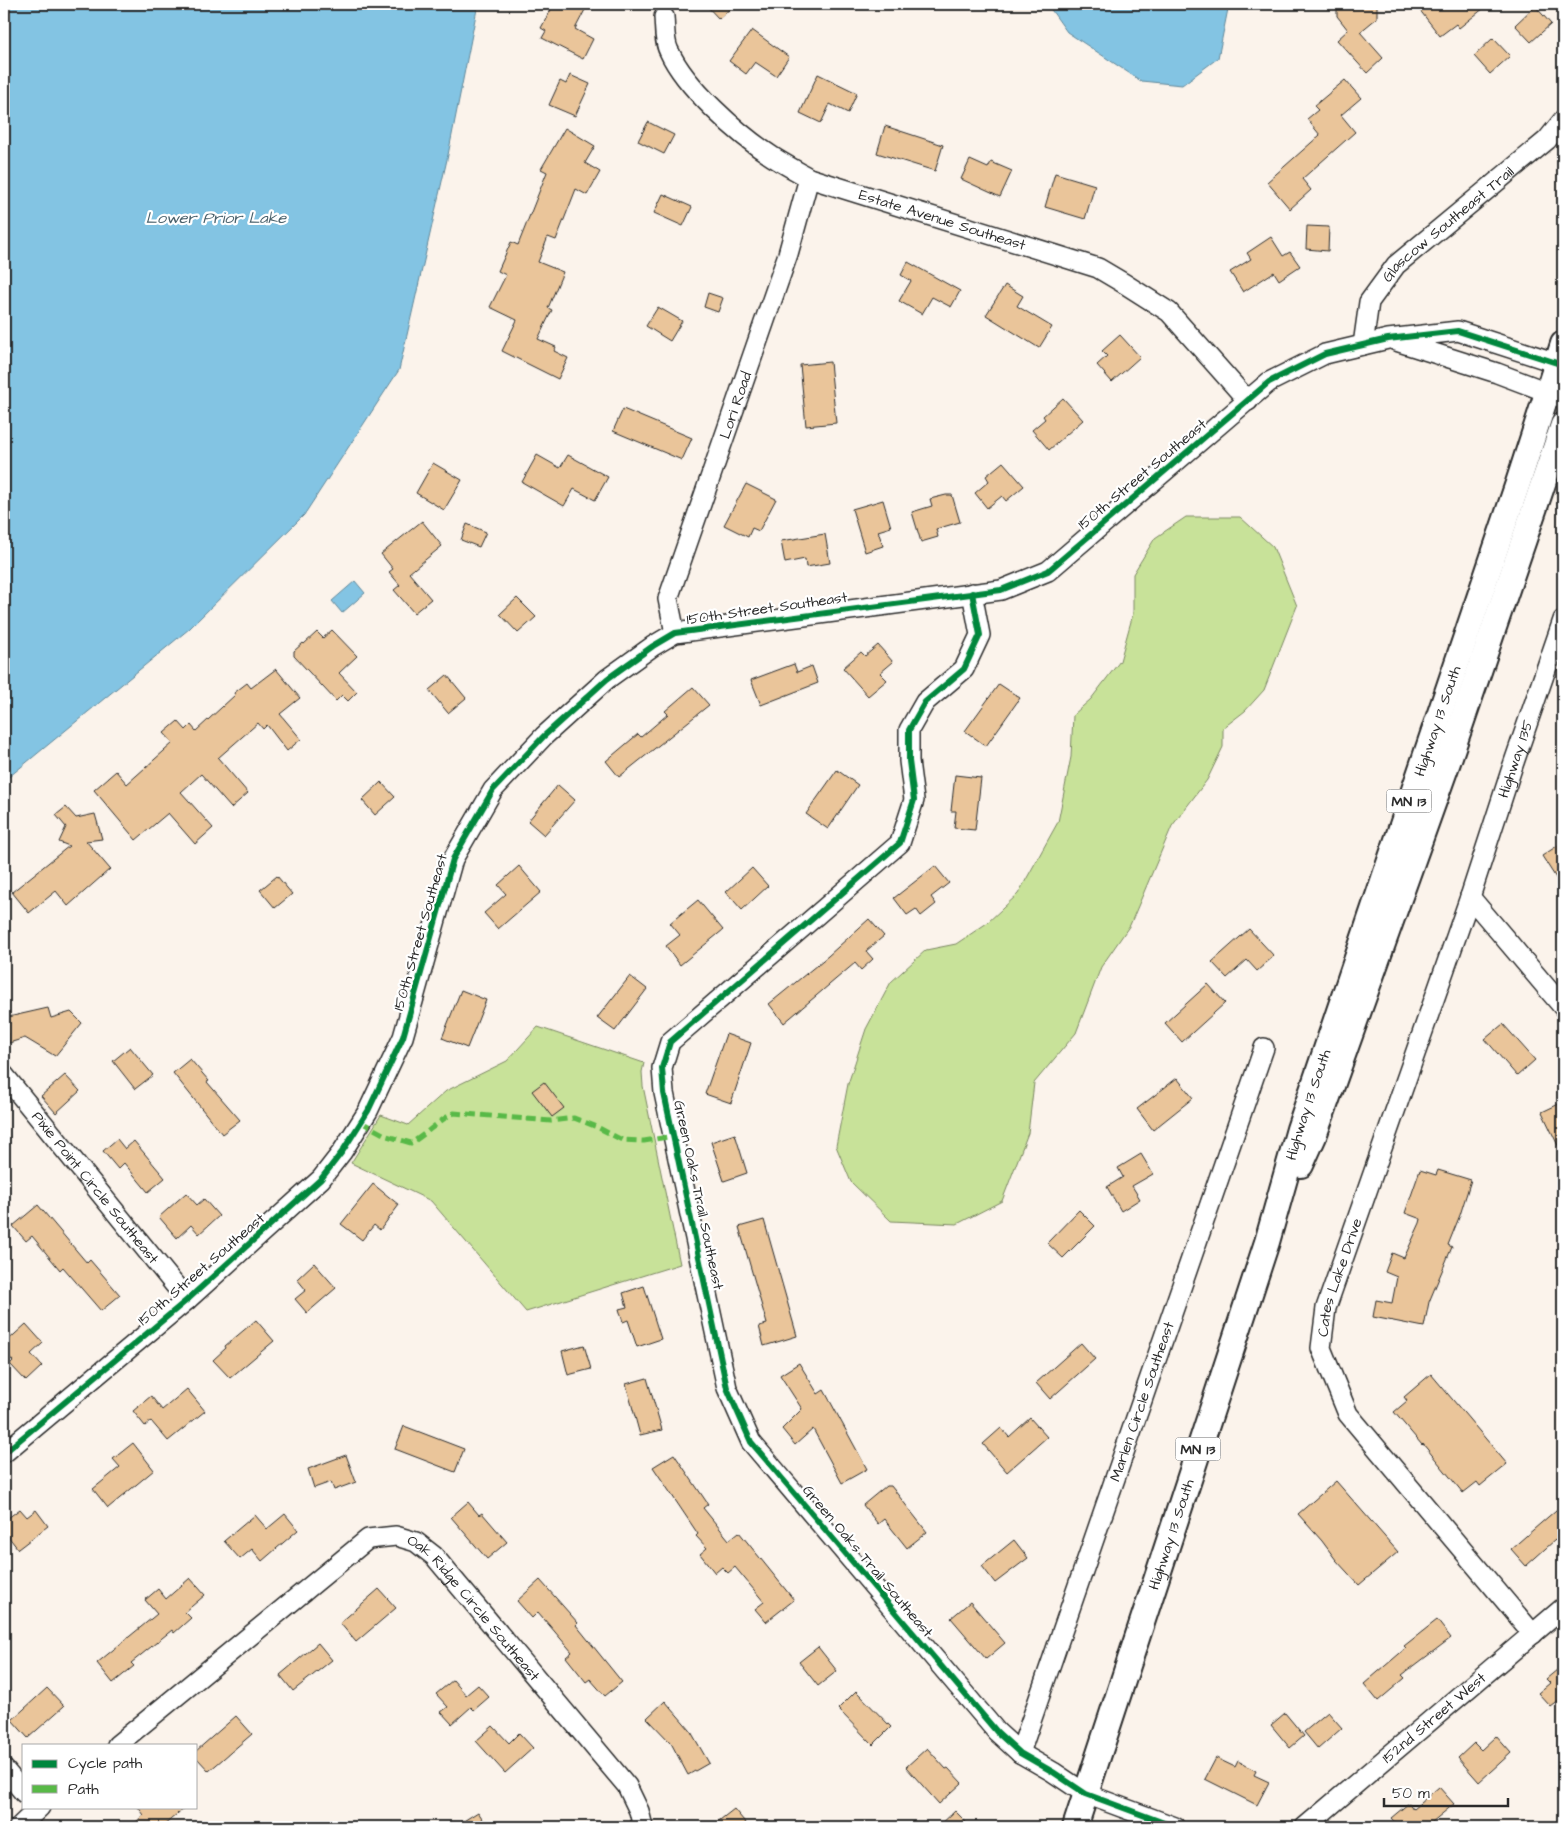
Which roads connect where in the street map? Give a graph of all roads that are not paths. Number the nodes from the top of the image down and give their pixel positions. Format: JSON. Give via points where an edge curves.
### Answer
{"nodes":[{"id":1,"x":664,"y":17,"type":"dead end"},
{"id":2,"x":1563,"y":120,"type":"edge"},
{"id":3,"x":809,"y":178,"type":"junction"},
{"id":4,"x":1388,"y":339,"type":"junction"},
{"id":5,"x":1362,"y":345,"type":"junction"},
{"id":6,"x":1561,"y":357,"type":"edge"},
{"id":7,"x":1555,"y":395,"type":"edge"},
{"id":8,"x":1248,"y":401,"type":"junction"},
{"id":9,"x":1563,"y":425,"type":"edge"},
{"id":10,"x":972,"y":593,"type":"junction"},
{"id":11,"x":1563,"y":620,"type":"edge"},
{"id":12,"x":675,"y":633,"type":"junction"},
{"id":13,"x":1470,"y":897,"type":"junction"},
{"id":14,"x":1563,"y":1007,"type":"edge"},
{"id":15,"x":1264,"y":1048,"type":"dead end"},
{"id":16,"x":4,"y":1075,"type":"edge"},
{"id":17,"x":1267,"y":1242,"type":"junction"},
{"id":18,"x":187,"y":1300,"type":"junction"},
{"id":19,"x":4,"y":1453,"type":"edge"},
{"id":20,"x":1563,"y":1608,"type":"edge"},
{"id":21,"x":1533,"y":1634,"type":"junction"},
{"id":22,"x":118,"y":1744,"type":"edge"},
{"id":23,"x":1020,"y":1753,"type":"junction"},
{"id":24,"x":4,"y":1769,"type":"edge"},
{"id":25,"x":22,"y":1791,"type":"edge"},
{"id":26,"x":1086,"y":1794,"type":"junction"},
{"id":27,"x":37,"y":1808,"type":"edge"},
{"id":28,"x":19,"y":1827,"type":"edge"},
{"id":29,"x":642,"y":1827,"type":"edge"},
{"id":30,"x":1075,"y":1827,"type":"edge"},
{"id":31,"x":1175,"y":1827,"type":"edge"},
{"id":32,"x":1306,"y":1827,"type":"edge"}],
"edges":[{"from":1,"to":3,"type":"street","name":"Estate Avenue Southeast","via":[[668,50],[700,94],[748,138]]},
{"from":2,"to":5,"type":"street","name":"Glascow Southeast Trail","via":[[1547,140],[1396,265],[1369,302]]},
{"from":3,"to":8,"type":"street","name":"Estate Avenue Southeast","via":[[1098,268],[1169,312]]},
{"from":3,"to":12,"type":"street","name":"Lori Road","via":[[788,254],[668,599]]},
{"from":4,"to":5,"type":"street","name":"150th Street Southeast"},
{"from":4,"to":6,"type":"street","name":"150th Street Southeast","via":[[1458,331]]},
{"from":4,"to":7,"type":"street","name":"150th Street Southeast","via":[[1444,355]]},
{"from":5,"to":8,"type":"street","name":"150th Street Southeast","via":[[1324,354],[1269,382]]},
{"from":6,"to":7,"type":"main road","name":"Highway 13 South","number":"MN 13"},
{"from":7,"to":17,"type":"main road","name":"Highway 13 South","number":"MN 13","via":[[1298,1129]]},
{"from":8,"to":10,"type":"street","name":"150th Street Southeast","via":[[1048,571],[1001,590]]},
{"from":9,"to":17,"type":"main road","name":"Highway 13 South","number":"MN 13","via":[[1383,947],[1314,1136]]},
{"from":10,"to":12,"type":"street","name":"150th Street Southeast"},
{"from":10,"to":23,"type":"street","name":"Green Oaks Trail Southeast","via":[[980,636],[964,669],[925,702],[909,730],[914,800],[900,843],[670,1042],[662,1068],[664,1093],[727,1388],[751,1442],[997,1732]]},
{"from":11,"to":13,"type":"street","name":"Highway 135"},
{"from":12,"to":18,"type":"street","name":"150th Street Southeast","via":[[607,679],[544,736],[493,790],[453,859],[403,1037],[368,1111],[321,1179]]},
{"from":13,"to":14,"type":"street"},
{"from":13,"to":21,"type":"street","name":"Cates Lake Drive","via":[[1326,1308],[1321,1348],[1348,1414]]},
{"from":15,"to":23,"type":"street","name":"Marlen Circle Southeast"},
{"from":16,"to":18,"type":"street","name":"Pixie Point Circle Southeast"},
{"from":17,"to":26,"type":"main road","name":"Highway 13 South","number":"MN 13"},
{"from":18,"to":19,"type":"street","name":"150th Street Southeast"},
{"from":20,"to":21,"type":"street","name":"152nd Street West"},
{"from":21,"to":32,"type":"street","name":"152nd Street West"},
{"from":22,"to":29,"type":"street","name":"Oak Ridge Circle Southeast","via":[[368,1540],[396,1536],[416,1542],[440,1563],[628,1786]]},
{"from":23,"to":26,"type":"street","name":"Green Oaks Trail Southeast"},
{"from":24,"to":25,"type":"street"},
{"from":26,"to":30,"type":"main road","name":"Highway 13 South","number":"MN 13"},
{"from":26,"to":31,"type":"street"},
{"from":27,"to":28,"type":"street"}]}
